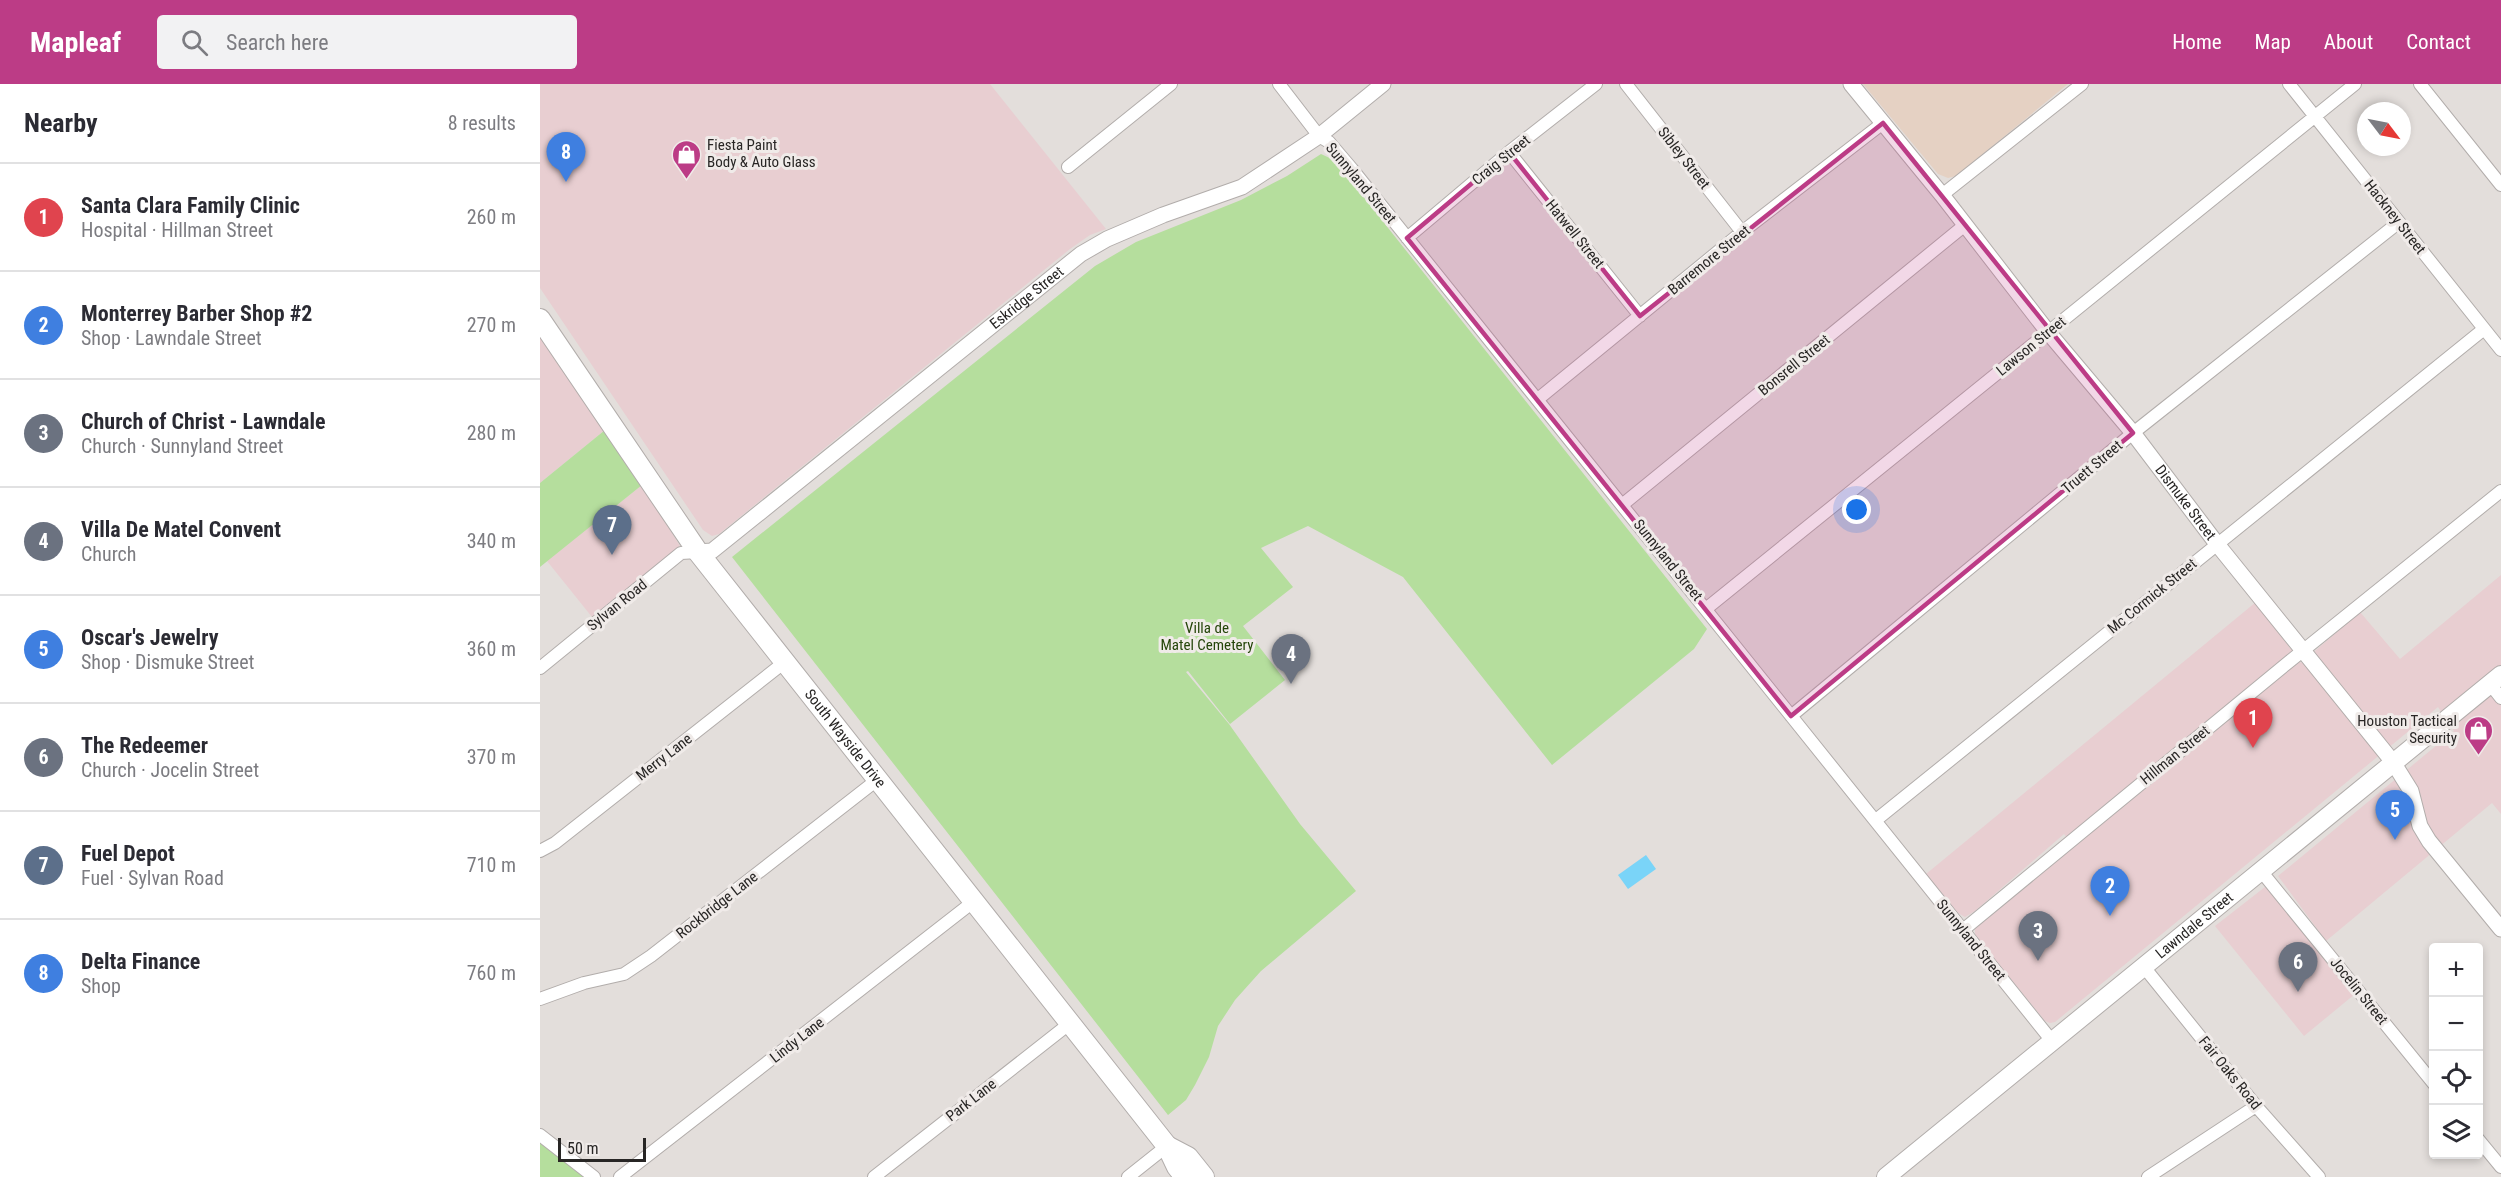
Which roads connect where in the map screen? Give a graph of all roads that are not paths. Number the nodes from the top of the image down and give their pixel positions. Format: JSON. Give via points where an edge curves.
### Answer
{"nodes":[{"id":1,"x":1171,"y":84,"type":"edge"},
{"id":2,"x":1279,"y":84,"type":"edge"},
{"id":3,"x":1383,"y":84,"type":"edge"},
{"id":4,"x":1596,"y":84,"type":"edge"},
{"id":5,"x":1626,"y":84,"type":"edge"},
{"id":6,"x":1851,"y":84,"type":"edge"},
{"id":7,"x":2082,"y":84,"type":"edge"},
{"id":8,"x":2289,"y":84,"type":"edge"},
{"id":9,"x":2355,"y":84,"type":"edge"},
{"id":10,"x":2420,"y":84,"type":"edge"},
{"id":11,"x":2316,"y":117,"type":"junction"},
{"id":12,"x":1883,"y":123,"type":"junction"},
{"id":13,"x":1319,"y":136,"type":"junction"},
{"id":14,"x":1509,"y":152,"type":"junction"},
{"id":15,"x":1068,"y":167,"type":"dead end"},
{"id":16,"x":2501,"y":184,"type":"edge"},
{"id":17,"x":1942,"y":195,"type":"junction"},
{"id":18,"x":2398,"y":223,"type":"junction"},
{"id":19,"x":1965,"y":225,"type":"junction"},
{"id":20,"x":1742,"y":232,"type":"junction"},
{"id":21,"x":1407,"y":238,"type":"junction"},
{"id":22,"x":1640,"y":315,"type":"junction"},
{"id":23,"x":540,"y":319,"type":"edge"},
{"id":24,"x":2484,"y":329,"type":"junction"},
{"id":25,"x":2049,"y":332,"type":"junction"},
{"id":26,"x":2501,"y":350,"type":"edge"},
{"id":27,"x":1538,"y":399,"type":"junction"},
{"id":28,"x":2133,"y":433,"type":"junction"},
{"id":29,"x":2501,"y":491,"type":"edge"},
{"id":30,"x":1622,"y":505,"type":"junction"},
{"id":31,"x":2217,"y":544,"type":"junction"},
{"id":32,"x":698,"y":552,"type":"junction"},
{"id":33,"x":1707,"y":608,"type":"junction"},
{"id":34,"x":2302,"y":650,"type":"junction"},
{"id":35,"x":786,"y":661,"type":"junction"},
{"id":36,"x":540,"y":668,"type":"edge"},
{"id":37,"x":2497,"y":686,"type":"edge"},
{"id":38,"x":1791,"y":716,"type":"junction"},
{"id":39,"x":2393,"y":762,"type":"junction"},
{"id":40,"x":877,"y":780,"type":"junction"},
{"id":41,"x":1876,"y":820,"type":"junction"},
{"id":42,"x":540,"y":851,"type":"edge"},
{"id":43,"x":2261,"y":871,"type":"junction"},
{"id":44,"x":973,"y":902,"type":"junction"},
{"id":45,"x":1963,"y":930,"type":"junction"},
{"id":46,"x":2501,"y":930,"type":"edge"},
{"id":47,"x":2144,"y":967,"type":"junction"},
{"id":48,"x":540,"y":999,"type":"edge"},
{"id":49,"x":1069,"y":1024,"type":"junction"},
{"id":50,"x":2052,"y":1041,"type":"junction"},
{"id":51,"x":2429,"y":1079,"type":"edge"},
{"id":52,"x":2256,"y":1106,"type":"junction"},
{"id":53,"x":540,"y":1135,"type":"edge"},
{"id":54,"x":2483,"y":1145,"type":"edge"},
{"id":55,"x":1167,"y":1146,"type":"junction"},
{"id":56,"x":2501,"y":1167,"type":"edge"},
{"id":57,"x":594,"y":1177,"type":"edge"},
{"id":58,"x":620,"y":1177,"type":"edge"},
{"id":59,"x":874,"y":1177,"type":"edge"},
{"id":60,"x":1128,"y":1177,"type":"edge"},
{"id":61,"x":1185,"y":1177,"type":"edge"},
{"id":62,"x":1204,"y":1177,"type":"edge"},
{"id":63,"x":1886,"y":1177,"type":"edge"},
{"id":64,"x":2148,"y":1177,"type":"edge"},
{"id":65,"x":2319,"y":1177,"type":"edge"}],
"edges":[{"from":1,"to":15,"type":"street"},
{"from":2,"to":13,"type":"street","name":"Sunnyland Street"},
{"from":3,"to":13,"type":"street","name":"Eskridge Street"},
{"from":4,"to":14,"type":"street","name":"Craig Street"},
{"from":5,"to":20,"type":"street","name":"Sibley Street"},
{"from":6,"to":12,"type":"street","name":"Dismuke Street"},
{"from":7,"to":17,"type":"street"},
{"from":8,"to":11,"type":"street","name":"Hackney Street"},
{"from":9,"to":11,"type":"street","name":"Lawson Street"},
{"from":10,"to":16,"type":"street"},
{"from":11,"to":18,"type":"street","name":"Hackney Street"},
{"from":11,"to":25,"type":"street","name":"Lawson Street"},
{"from":12,"to":17,"type":"street","name":"Dismuke Street"},
{"from":12,"to":20,"type":"street","name":"Barremore Street"},
{"from":13,"to":21,"type":"street","name":"Sunnyland Street","via":[[1329,142]]},
{"from":13,"to":32,"type":"street","name":"Eskridge Street","via":[[1242,186],[1144,223],[1081,254],[712,551]]},
{"from":14,"to":21,"type":"street","name":"Craig Street"},
{"from":14,"to":22,"type":"street","name":"Hatwell Street"},
{"from":17,"to":19,"type":"street","name":"Dismuke Street"},
{"from":18,"to":24,"type":"street","name":"Hackney Street"},
{"from":18,"to":28,"type":"street","name":"Truett Street"},
{"from":19,"to":25,"type":"street","name":"Dismuke Street"},
{"from":19,"to":30,"type":"street","name":"Bonsrell Street"},
{"from":20,"to":22,"type":"street","name":"Barremore Street"},
{"from":21,"to":27,"type":"street","name":"Sunnyland Street"},
{"from":22,"to":27,"type":"street","name":"Barremore Street"},
{"from":23,"to":32,"type":"main road","name":"South Wayside Drive"},
{"from":24,"to":26,"type":"street","name":"Hackney Street"},
{"from":24,"to":31,"type":"street","name":"Mc Cormick Street"},
{"from":25,"to":28,"type":"street","name":"Dismuke Street"},
{"from":25,"to":33,"type":"street","name":"Lawson Street"},
{"from":27,"to":30,"type":"street","name":"Sunnyland Street"},
{"from":28,"to":31,"type":"street","name":"Dismuke Street"},
{"from":28,"to":38,"type":"street","name":"Truett Street"},
{"from":29,"to":34,"type":"street","name":"Hillman Street"},
{"from":30,"to":33,"type":"street","name":"Sunnyland Street"},
{"from":31,"to":34,"type":"street","name":"Dismuke Street"},
{"from":31,"to":41,"type":"street","name":"Mc Cormick Street"},
{"from":32,"to":35,"type":"main road","name":"South Wayside Drive"},
{"from":32,"to":36,"type":"street","name":"Sylvan Road","via":[[681,553]]},
{"from":33,"to":38,"type":"street","name":"Sunnyland Street"},
{"from":34,"to":39,"type":"street","name":"Dismuke Street"},
{"from":34,"to":45,"type":"street","name":"Hillman Street"},
{"from":35,"to":40,"type":"main road","name":"South Wayside Drive"},
{"from":35,"to":42,"type":"street","name":"Merry Lane"},
{"from":37,"to":39,"type":"main road","name":"Lawndale Street"},
{"from":38,"to":41,"type":"street","name":"Sunnyland Street"},
{"from":39,"to":43,"type":"main road","name":"Lawndale Street"},
{"from":39,"to":46,"type":"street","name":"Dismuke Street","via":[[2411,791],[2420,826],[2429,841]]},
{"from":40,"to":44,"type":"main road","name":"South Wayside Drive"},
{"from":40,"to":48,"type":"street","name":"Rockbridge Lane","via":[[624,974]]},
{"from":41,"to":45,"type":"street","name":"Sunnyland Street"},
{"from":43,"to":47,"type":"main road","name":"Lawndale Street"},
{"from":43,"to":51,"type":"street","name":"Jocelin Street"},
{"from":44,"to":49,"type":"main road","name":"South Wayside Drive"},
{"from":44,"to":58,"type":"street","name":"Lindy Lane"},
{"from":45,"to":50,"type":"street","name":"Sunnyland Street"},
{"from":47,"to":50,"type":"main road","name":"Lawndale Street"},
{"from":47,"to":52,"type":"street","name":"Fair Oaks Road"},
{"from":49,"to":55,"type":"main road","name":"South Wayside Drive"},
{"from":49,"to":59,"type":"street","name":"Park Lane"},
{"from":50,"to":63,"type":"main road","name":"Lawndale Street"},
{"from":52,"to":64,"type":"street"},
{"from":52,"to":65,"type":"street","name":"Fair Oaks Road"},
{"from":53,"to":57,"type":"street"},
{"from":54,"to":56,"type":"street"},
{"from":55,"to":60,"type":"street"},
{"from":55,"to":61,"type":"main road","name":"South Wayside Drive"},
{"from":55,"to":62,"type":"main road","name":"South Wayside Drive","via":[[1188,1157]]}]}
